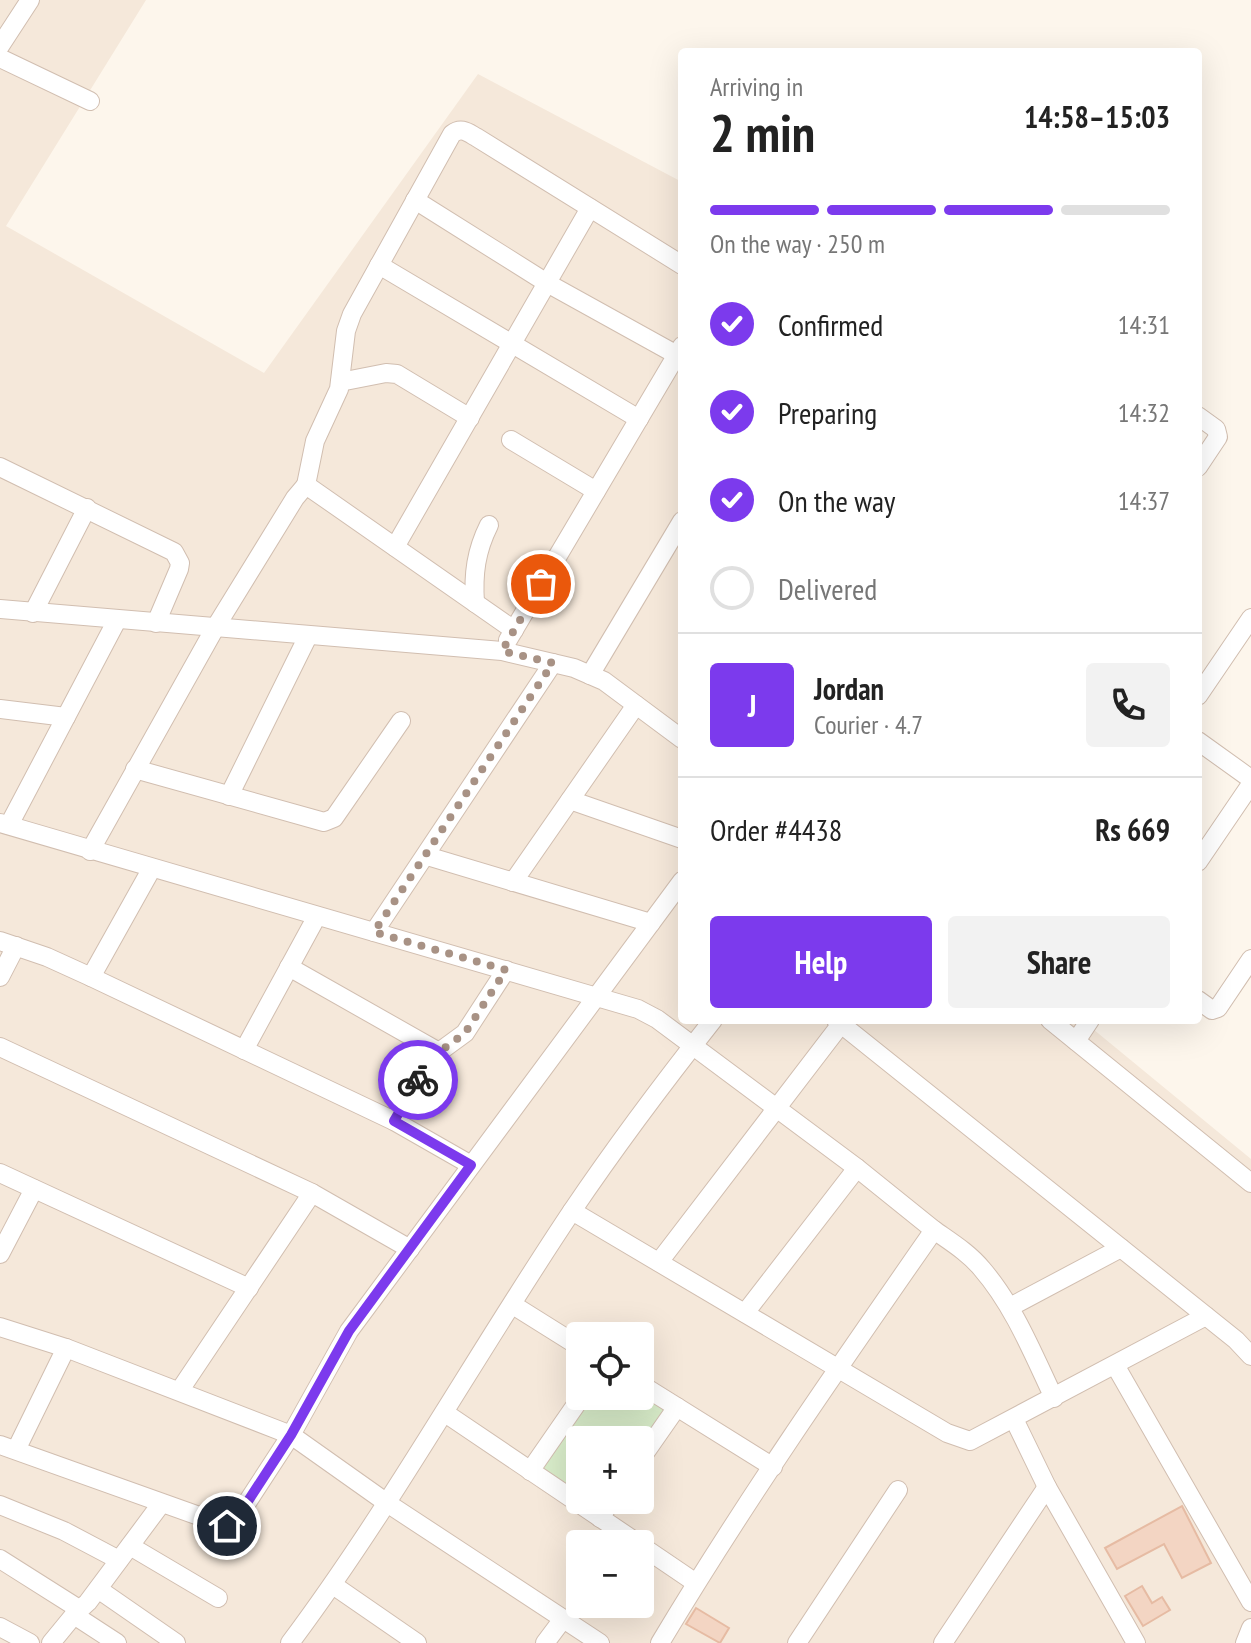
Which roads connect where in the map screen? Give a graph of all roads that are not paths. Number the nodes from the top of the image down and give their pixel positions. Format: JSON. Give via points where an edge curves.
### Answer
{"nodes":[{"id":1,"x":30,"y":0,"type":"edge"},
{"id":2,"x":0,"y":46,"type":"edge"},
{"id":3,"x":0,"y":58,"type":"edge"},
{"id":4,"x":90,"y":101,"type":"dead end"},
{"id":5,"x":415,"y":200,"type":"junction"},
{"id":6,"x":590,"y":208,"type":"junction"},
{"id":7,"x":678,"y":263,"type":"edge"},
{"id":8,"x":379,"y":265,"type":"junction"},
{"id":9,"x":547,"y":283,"type":"junction"},
{"id":10,"x":512,"y":345,"type":"junction"},
{"id":11,"x":678,"y":349,"type":"edge"},
{"id":12,"x":678,"y":353,"type":"edge"},
{"id":13,"x":340,"y":382,"type":"junction"},
{"id":14,"x":470,"y":418,"type":"junction"},
{"id":15,"x":639,"y":419,"type":"junction"},
{"id":16,"x":1202,"y":419,"type":"edge"},
{"id":17,"x":511,"y":440,"type":"dead end"},
{"id":18,"x":1202,"y":461,"type":"edge"},
{"id":19,"x":0,"y":467,"type":"edge"},
{"id":20,"x":306,"y":485,"type":"junction"},
{"id":21,"x":596,"y":491,"type":"junction"},
{"id":22,"x":87,"y":508,"type":"junction"},
{"id":23,"x":489,"y":525,"type":"dead end"},
{"id":24,"x":678,"y":528,"type":"edge"},
{"id":25,"x":395,"y":547,"type":"junction"},
{"id":26,"x":475,"y":603,"type":"junction"},
{"id":27,"x":0,"y":609,"type":"edge"},
{"id":28,"x":33,"y":613,"type":"junction"},
{"id":29,"x":1251,"y":618,"type":"edge"},
{"id":30,"x":117,"y":620,"type":"junction"},
{"id":31,"x":156,"y":623,"type":"junction"},
{"id":32,"x":215,"y":628,"type":"junction"},
{"id":33,"x":514,"y":630,"type":"junction"},
{"id":34,"x":308,"y":636,"type":"junction"},
{"id":35,"x":502,"y":651,"type":"junction"},
{"id":36,"x":553,"y":663,"type":"junction"},
{"id":37,"x":590,"y":675,"type":"junction"},
{"id":38,"x":1202,"y":690,"type":"edge"},
{"id":39,"x":636,"y":705,"type":"junction"},
{"id":40,"x":0,"y":709,"type":"edge"},
{"id":41,"x":66,"y":717,"type":"junction"},
{"id":42,"x":401,"y":721,"type":"dead end"},
{"id":43,"x":678,"y":736,"type":"edge"},
{"id":44,"x":1202,"y":744,"type":"edge"},
{"id":45,"x":135,"y":769,"type":"junction"},
{"id":46,"x":1251,"y":781,"type":"edge"},
{"id":47,"x":229,"y":796,"type":"junction"},
{"id":48,"x":570,"y":800,"type":"junction"},
{"id":49,"x":4,"y":824,"type":"edge"},
{"id":50,"x":678,"y":838,"type":"edge"},
{"id":51,"x":90,"y":851,"type":"junction"},
{"id":52,"x":427,"y":856,"type":"junction"},
{"id":53,"x":1202,"y":856,"type":"edge"},
{"id":54,"x":152,"y":868,"type":"junction"},
{"id":55,"x":513,"y":882,"type":"junction"},
{"id":56,"x":678,"y":886,"type":"edge"},
{"id":57,"x":317,"y":916,"type":"junction"},
{"id":58,"x":651,"y":923,"type":"junction"},
{"id":59,"x":374,"y":932,"type":"junction"},
{"id":60,"x":8,"y":943,"type":"edge"},
{"id":61,"x":1251,"y":959,"type":"edge"},
{"id":62,"x":289,"y":967,"type":"junction"},
{"id":63,"x":506,"y":970,"type":"junction"},
{"id":64,"x":0,"y":977,"type":"edge"},
{"id":65,"x":91,"y":977,"type":"junction"},
{"id":66,"x":597,"y":996,"type":"junction"},
{"id":67,"x":1202,"y":1003,"type":"edge"},
{"id":68,"x":710,"y":1024,"type":"edge"},
{"id":69,"x":837,"y":1024,"type":"edge"},
{"id":70,"x":841,"y":1024,"type":"edge"},
{"id":71,"x":1055,"y":1024,"type":"edge"},
{"id":72,"x":1087,"y":1024,"type":"edge"},
{"id":73,"x":1076,"y":1041,"type":"junction"},
{"id":74,"x":693,"y":1045,"type":"junction"},
{"id":75,"x":0,"y":1047,"type":"edge"},
{"id":76,"x":244,"y":1050,"type":"junction"},
{"id":77,"x":439,"y":1052,"type":"junction"},
{"id":78,"x":777,"y":1108,"type":"junction"},
{"id":79,"x":394,"y":1121,"type":"junction"},
{"id":80,"x":471,"y":1165,"type":"junction"},
{"id":81,"x":857,"y":1168,"type":"junction"},
{"id":82,"x":0,"y":1173,"type":"edge"},
{"id":83,"x":1251,"y":1183,"type":"edge"},
{"id":84,"x":34,"y":1189,"type":"junction"},
{"id":85,"x":312,"y":1193,"type":"junction"},
{"id":86,"x":572,"y":1211,"type":"junction"},
{"id":87,"x":934,"y":1230,"type":"junction"},
{"id":88,"x":1121,"y":1248,"type":"junction"},
{"id":89,"x":410,"y":1249,"type":"junction"},
{"id":90,"x":0,"y":1254,"type":"edge"},
{"id":91,"x":659,"y":1262,"type":"junction"},
{"id":92,"x":249,"y":1288,"type":"junction"},
{"id":93,"x":513,"y":1305,"type":"junction"},
{"id":94,"x":1010,"y":1307,"type":"junction"},
{"id":95,"x":745,"y":1313,"type":"junction"},
{"id":96,"x":1206,"y":1316,"type":"junction"},
{"id":97,"x":0,"y":1327,"type":"edge"},
{"id":98,"x":566,"y":1338,"type":"edge"},
{"id":99,"x":66,"y":1348,"type":"junction"},
{"id":100,"x":1251,"y":1356,"type":"edge"},
{"id":101,"x":1115,"y":1365,"type":"junction"},
{"id":102,"x":837,"y":1368,"type":"junction"},
{"id":103,"x":180,"y":1390,"type":"junction"},
{"id":104,"x":654,"y":1393,"type":"edge"},
{"id":105,"x":1054,"y":1398,"type":"junction"},
{"id":106,"x":677,"y":1407,"type":"junction"},
{"id":107,"x":572,"y":1410,"type":"edge"},
{"id":108,"x":445,"y":1413,"type":"junction"},
{"id":109,"x":1014,"y":1419,"type":"junction"},
{"id":110,"x":291,"y":1435,"type":"junction"},
{"id":111,"x":654,"y":1440,"type":"edge"},
{"id":112,"x":8,"y":1448,"type":"edge"},
{"id":113,"x":773,"y":1467,"type":"junction"},
{"id":114,"x":530,"y":1471,"type":"junction"},
{"id":115,"x":1047,"y":1487,"type":"junction"},
{"id":116,"x":898,"y":1490,"type":"dead end"},
{"id":117,"x":387,"y":1503,"type":"junction"},
{"id":118,"x":161,"y":1504,"type":"junction"},
{"id":119,"x":0,"y":1505,"type":"edge"},
{"id":120,"x":603,"y":1514,"type":"edge"},
{"id":121,"x":600,"y":1518,"type":"junction"},
{"id":122,"x":618,"y":1530,"type":"edge"},
{"id":123,"x":125,"y":1553,"type":"junction"},
{"id":124,"x":654,"y":1554,"type":"edge"},
{"id":125,"x":0,"y":1559,"type":"edge"},
{"id":126,"x":696,"y":1583,"type":"junction"},
{"id":127,"x":333,"y":1585,"type":"junction"},
{"id":128,"x":98,"y":1589,"type":"junction"},
{"id":129,"x":218,"y":1598,"type":"dead end"},
{"id":130,"x":1251,"y":1602,"type":"edge"},
{"id":131,"x":76,"y":1612,"type":"junction"},
{"id":132,"x":563,"y":1619,"type":"junction"},
{"id":133,"x":0,"y":1627,"type":"edge"},
{"id":134,"x":1251,"y":1628,"type":"edge"},
{"id":135,"x":30,"y":1643,"type":"edge"},
{"id":136,"x":51,"y":1643,"type":"edge"},
{"id":137,"x":117,"y":1643,"type":"edge"},
{"id":138,"x":176,"y":1643,"type":"edge"},
{"id":139,"x":290,"y":1643,"type":"edge"},
{"id":140,"x":417,"y":1643,"type":"edge"},
{"id":141,"x":545,"y":1643,"type":"edge"},
{"id":142,"x":600,"y":1643,"type":"edge"},
{"id":143,"x":660,"y":1643,"type":"edge"},
{"id":144,"x":797,"y":1643,"type":"edge"},
{"id":145,"x":943,"y":1643,"type":"edge"},
{"id":146,"x":1136,"y":1643,"type":"edge"},
{"id":147,"x":1245,"y":1643,"type":"edge"}],
"edges":[{"from":1,"to":2,"type":"street"},
{"from":3,"to":4,"type":"street"},
{"from":5,"to":6,"type":"street","via":[[452,134],[464,130]]},
{"from":5,"to":8,"type":"street"},
{"from":5,"to":9,"type":"street"},
{"from":6,"to":7,"type":"street"},
{"from":6,"to":9,"type":"street"},
{"from":8,"to":10,"type":"street"},
{"from":8,"to":13,"type":"street","via":[[348,323]]},
{"from":9,"to":10,"type":"street"},
{"from":9,"to":11,"type":"street"},
{"from":10,"to":14,"type":"street"},
{"from":10,"to":15,"type":"street"},
{"from":12,"to":15,"type":"street"},
{"from":13,"to":14,"type":"street","via":[[397,374]]},
{"from":13,"to":20,"type":"street","via":[[315,441]]},
{"from":14,"to":25,"type":"street"},
{"from":15,"to":21,"type":"street"},
{"from":16,"to":18,"type":"street","via":[[1218,437]]},
{"from":17,"to":21,"type":"street"},
{"from":19,"to":22,"type":"street"},
{"from":20,"to":25,"type":"street"},
{"from":20,"to":32,"type":"street"},
{"from":21,"to":33,"type":"street"},
{"from":22,"to":28,"type":"street"},
{"from":22,"to":31,"type":"street","via":[[178,557],[179,569]]},
{"from":23,"to":26,"type":"street","via":[[473,574]]},
{"from":24,"to":37,"type":"street"},
{"from":25,"to":26,"type":"street"},
{"from":26,"to":33,"type":"street"},
{"from":27,"to":28,"type":"street"},
{"from":28,"to":30,"type":"street"},
{"from":29,"to":38,"type":"street"},
{"from":30,"to":31,"type":"street"},
{"from":30,"to":41,"type":"street"},
{"from":31,"to":32,"type":"street"},
{"from":32,"to":34,"type":"street"},
{"from":32,"to":45,"type":"street"},
{"from":33,"to":35,"type":"street"},
{"from":34,"to":35,"type":"street"},
{"from":34,"to":47,"type":"street"},
{"from":35,"to":36,"type":"street"},
{"from":36,"to":37,"type":"street"},
{"from":36,"to":52,"type":"street"},
{"from":37,"to":39,"type":"street"},
{"from":39,"to":43,"type":"street"},
{"from":39,"to":48,"type":"street"},
{"from":40,"to":41,"type":"street"},
{"from":41,"to":49,"type":"street"},
{"from":42,"to":47,"type":"street","via":[[330,821]]},
{"from":44,"to":46,"type":"street"},
{"from":45,"to":47,"type":"street"},
{"from":45,"to":51,"type":"street"},
{"from":46,"to":53,"type":"street"},
{"from":48,"to":50,"type":"street"},
{"from":48,"to":55,"type":"street"},
{"from":49,"to":51,"type":"street"},
{"from":51,"to":54,"type":"street"},
{"from":52,"to":55,"type":"street"},
{"from":52,"to":59,"type":"street"},
{"from":54,"to":57,"type":"street"},
{"from":54,"to":65,"type":"street"},
{"from":55,"to":58,"type":"street"},
{"from":56,"to":58,"type":"street"},
{"from":57,"to":59,"type":"street"},
{"from":57,"to":62,"type":"street"},
{"from":58,"to":66,"type":"street"},
{"from":59,"to":63,"type":"street"},
{"from":60,"to":64,"type":"street"},
{"from":60,"to":65,"type":"street"},
{"from":61,"to":67,"type":"street","via":[[1218,1008]]},
{"from":62,"to":76,"type":"street"},
{"from":62,"to":77,"type":"street"},
{"from":63,"to":66,"type":"street"},
{"from":63,"to":77,"type":"street","via":[[465,1033]]},
{"from":65,"to":76,"type":"street"},
{"from":66,"to":74,"type":"street","via":[[650,1015]]},
{"from":66,"to":80,"type":"street"},
{"from":68,"to":74,"type":"street"},
{"from":69,"to":78,"type":"street"},
{"from":70,"to":88,"type":"street"},
{"from":71,"to":73,"type":"street"},
{"from":72,"to":73,"type":"street"},
{"from":73,"to":83,"type":"street"},
{"from":74,"to":78,"type":"street"},
{"from":74,"to":86,"type":"street"},
{"from":75,"to":85,"type":"street"},
{"from":76,"to":79,"type":"street"},
{"from":77,"to":79,"type":"street"},
{"from":78,"to":81,"type":"street"},
{"from":78,"to":91,"type":"street"},
{"from":79,"to":80,"type":"street"},
{"from":80,"to":89,"type":"street"},
{"from":81,"to":87,"type":"street"},
{"from":81,"to":95,"type":"street"},
{"from":82,"to":84,"type":"street"},
{"from":84,"to":90,"type":"street"},
{"from":84,"to":92,"type":"street"},
{"from":85,"to":89,"type":"street"},
{"from":85,"to":92,"type":"street"},
{"from":86,"to":91,"type":"street"},
{"from":86,"to":93,"type":"street"},
{"from":87,"to":94,"type":"street","via":[[981,1267]]},
{"from":87,"to":102,"type":"street"},
{"from":88,"to":94,"type":"street"},
{"from":88,"to":96,"type":"street"},
{"from":89,"to":110,"type":"street","via":[[349,1331]]},
{"from":91,"to":95,"type":"street"},
{"from":92,"to":103,"type":"street"},
{"from":93,"to":98,"type":"street"},
{"from":93,"to":108,"type":"street"},
{"from":94,"to":105,"type":"street"},
{"from":95,"to":102,"type":"street"},
{"from":96,"to":100,"type":"street"},
{"from":96,"to":101,"type":"street"},
{"from":97,"to":99,"type":"street"},
{"from":99,"to":103,"type":"street"},
{"from":99,"to":112,"type":"street"},
{"from":101,"to":105,"type":"street"},
{"from":101,"to":130,"type":"street"},
{"from":102,"to":109,"type":"street","via":[[963,1440],[977,1439]]},
{"from":102,"to":113,"type":"street"},
{"from":103,"to":110,"type":"street"},
{"from":104,"to":106,"type":"street"},
{"from":105,"to":109,"type":"street"},
{"from":106,"to":111,"type":"street"},
{"from":106,"to":113,"type":"street"},
{"from":107,"to":114,"type":"street"},
{"from":108,"to":114,"type":"street"},
{"from":108,"to":117,"type":"street"},
{"from":109,"to":115,"type":"street"},
{"from":110,"to":117,"type":"street"},
{"from":110,"to":118,"type":"street","via":[[231,1524]]},
{"from":112,"to":118,"type":"street"},
{"from":113,"to":126,"type":"street"},
{"from":114,"to":121,"type":"street"},
{"from":115,"to":145,"type":"street"},
{"from":115,"to":146,"type":"street"},
{"from":116,"to":144,"type":"street"},
{"from":117,"to":127,"type":"street"},
{"from":117,"to":132,"type":"street"},
{"from":118,"to":123,"type":"street"},
{"from":119,"to":123,"type":"street"},
{"from":120,"to":121,"type":"street"},
{"from":121,"to":122,"type":"street"},
{"from":123,"to":128,"type":"street"},
{"from":123,"to":129,"type":"street"},
{"from":124,"to":126,"type":"street"},
{"from":125,"to":131,"type":"street"},
{"from":126,"to":143,"type":"street"},
{"from":127,"to":139,"type":"street"},
{"from":127,"to":140,"type":"street"},
{"from":128,"to":131,"type":"street"},
{"from":128,"to":138,"type":"street"},
{"from":131,"to":136,"type":"street"},
{"from":131,"to":137,"type":"street"},
{"from":132,"to":141,"type":"street"},
{"from":132,"to":142,"type":"street"},
{"from":133,"to":135,"type":"street"},
{"from":134,"to":147,"type":"street"}]}
